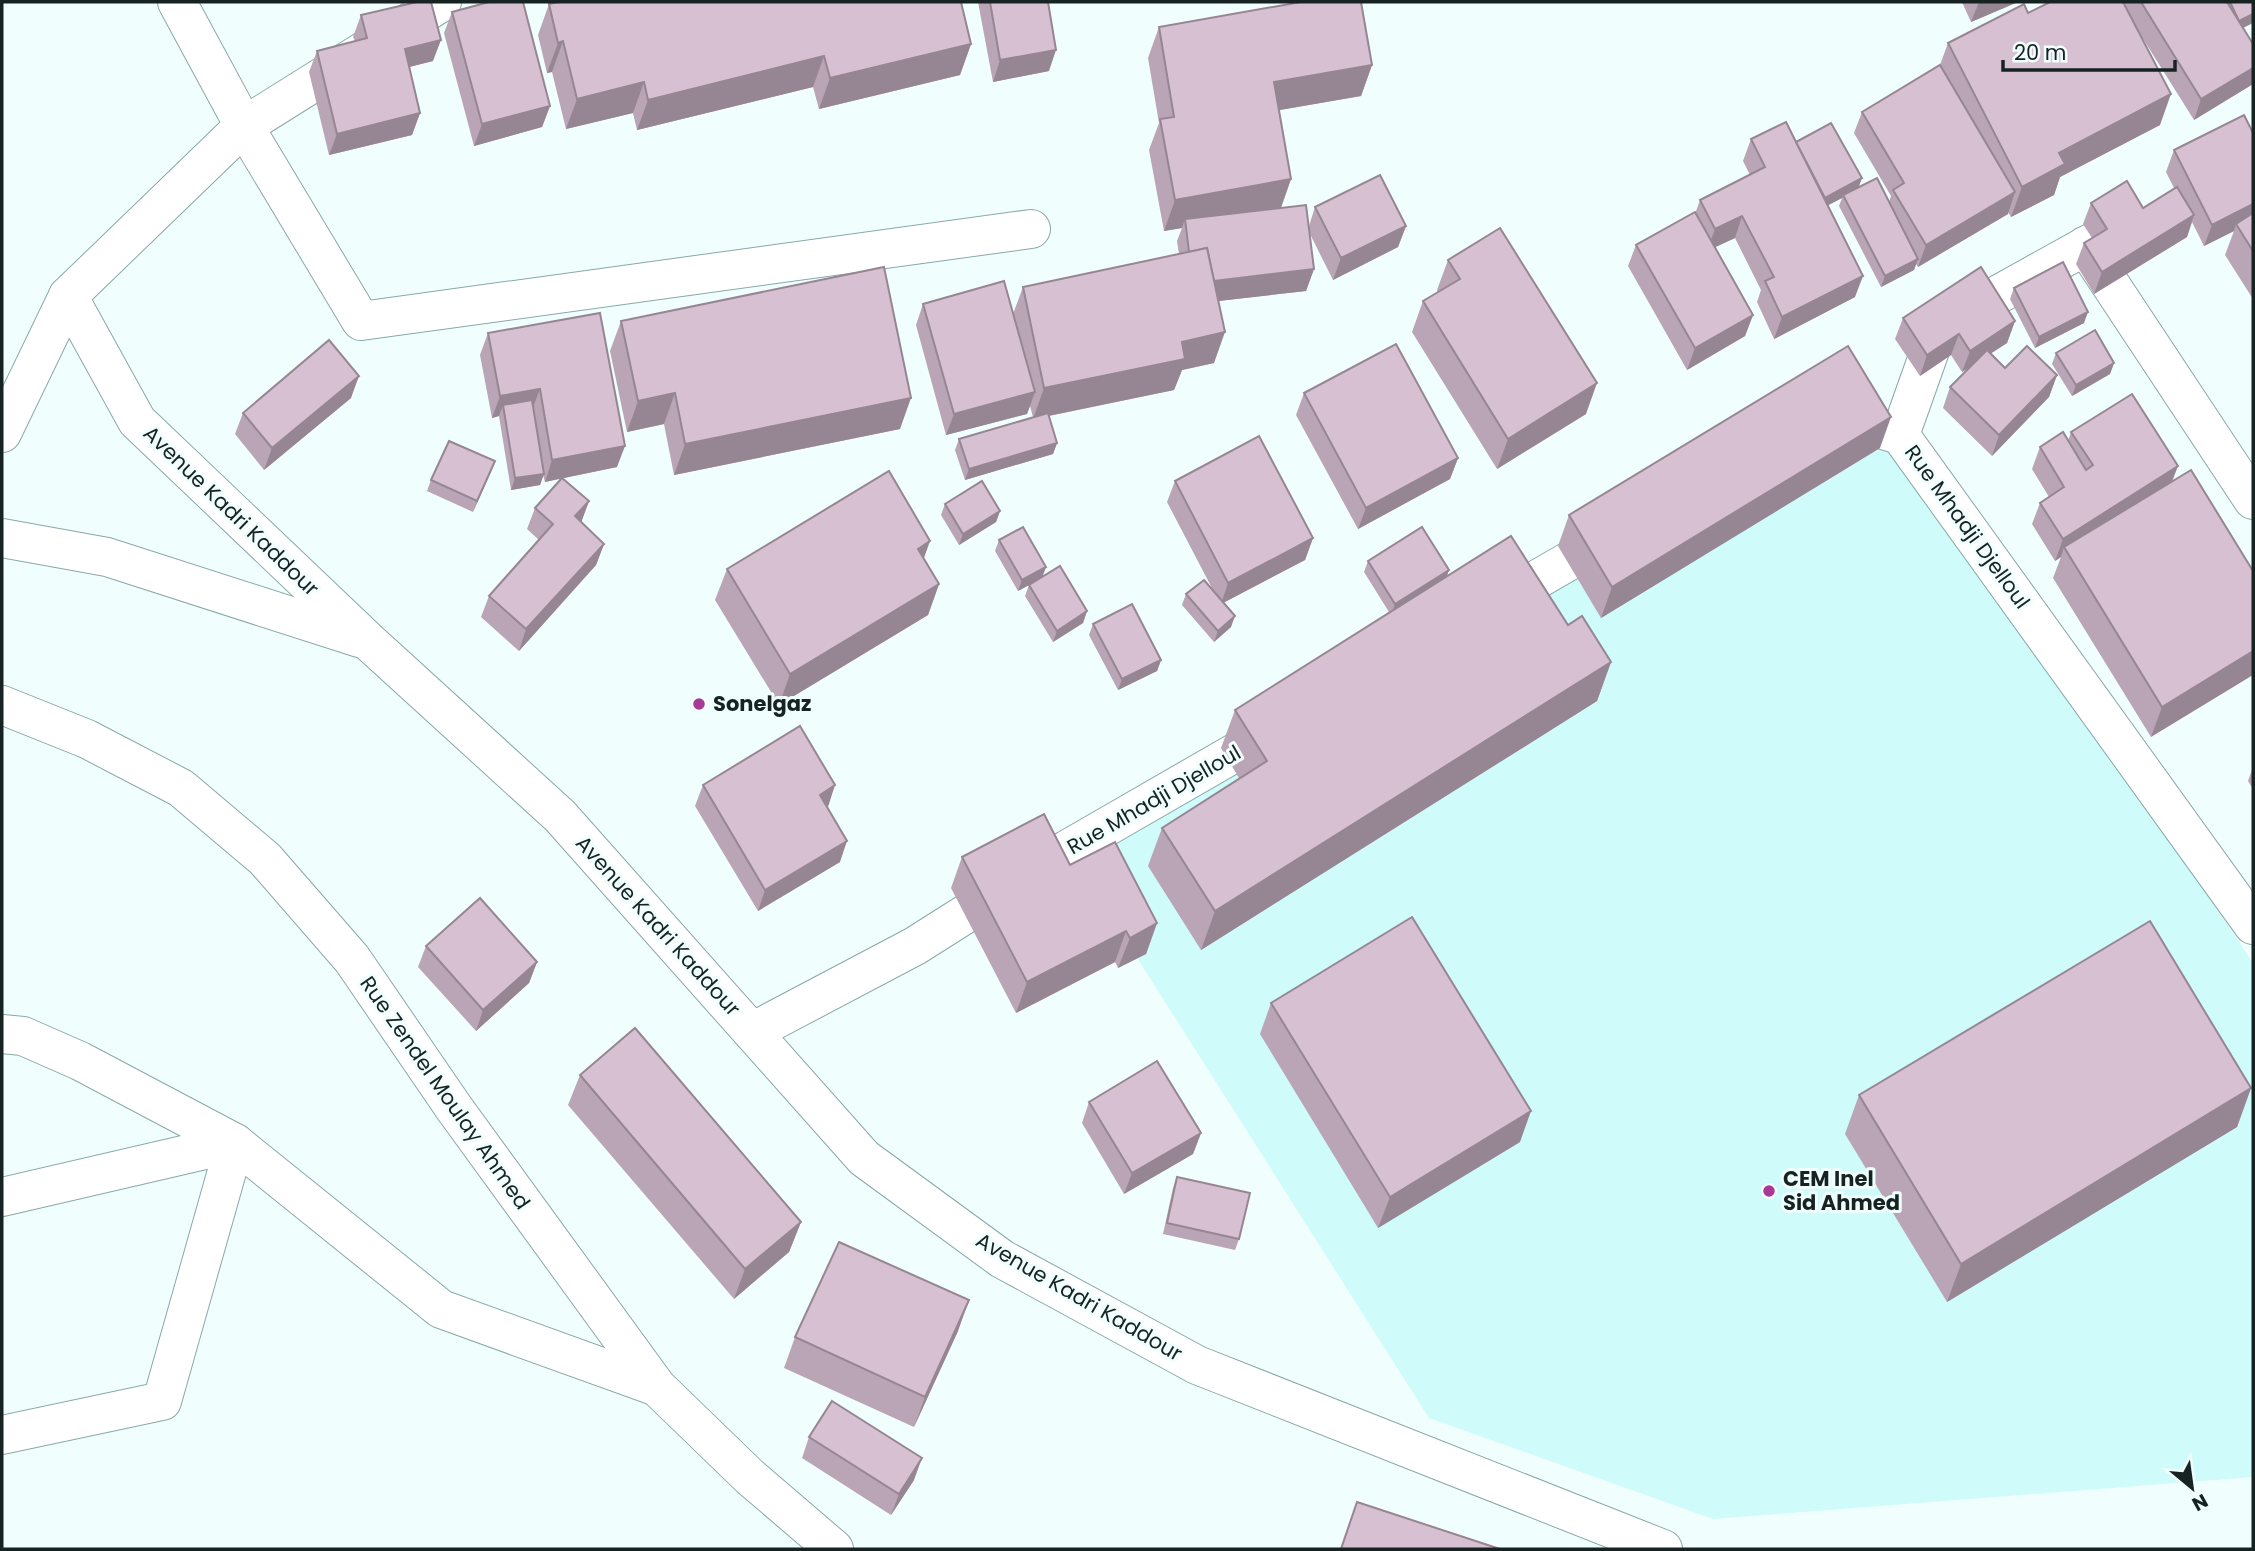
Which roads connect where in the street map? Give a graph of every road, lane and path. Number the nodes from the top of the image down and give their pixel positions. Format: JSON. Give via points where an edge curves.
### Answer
{"nodes":[{"id":1,"x":177,"y":2,"type":"edge"},
{"id":2,"x":442,"y":2,"type":"edge"},
{"id":3,"x":244,"y":126,"type":"junction"},
{"id":4,"x":2157,"y":206,"type":"edge"},
{"id":5,"x":1031,"y":229,"type":"dead end"},
{"id":6,"x":2085,"y":246,"type":"junction"},
{"id":7,"x":68,"y":296,"type":"junction"},
{"id":8,"x":1803,"y":427,"type":"edge"},
{"id":9,"x":2,"y":433,"type":"edge"},
{"id":10,"x":1900,"y":435,"type":"junction"},
{"id":11,"x":2253,"y":500,"type":"edge"},
{"id":12,"x":1647,"y":517,"type":"edge"},
{"id":13,"x":2,"y":538,"type":"edge"},
{"id":14,"x":1466,"y":621,"type":"edge"},
{"id":15,"x":368,"y":640,"type":"junction"},
{"id":16,"x":2,"y":705,"type":"edge"},
{"id":17,"x":1297,"y":718,"type":"edge"},
{"id":18,"x":2253,"y":925,"type":"edge"},
{"id":19,"x":752,"y":1032,"type":"junction"},
{"id":20,"x":2,"y":1034,"type":"edge"},
{"id":21,"x":235,"y":1143,"type":"junction"},
{"id":22,"x":2,"y":1197,"type":"edge"},
{"id":23,"x":657,"y":1387,"type":"junction"},
{"id":24,"x":2,"y":1435,"type":"edge"},
{"id":25,"x":834,"y":1549,"type":"edge"},
{"id":26,"x":1663,"y":1549,"type":"edge"}],
"edges":[{"from":1,"to":3,"type":"street"},
{"from":2,"to":3,"type":"street"},
{"from":3,"to":5,"type":"street","via":[[361,321]]},
{"from":3,"to":7,"type":"street"},
{"from":4,"to":6,"type":"street"},
{"from":6,"to":10,"type":"street","via":[[1938,328]]},
{"from":6,"to":11,"type":"street"},
{"from":7,"to":9,"type":"street"},
{"from":7,"to":15,"type":"street","name":"Avenue Kadri Kaddour","via":[[137,421]]},
{"from":8,"to":10,"type":"street","name":"Rue Mhadji Djelloul","via":[[1827,413]]},
{"from":10,"to":18,"type":"street","name":"Rue Mhadji Djelloul"},
{"from":12,"to":14,"type":"street"},
{"from":13,"to":15,"type":"street","name":"Avenue Kadri Kaddour","via":[[107,557]]},
{"from":15,"to":19,"type":"street","name":"Avenue Kadri Kaddour","via":[[560,816]]},
{"from":16,"to":23,"type":"street","name":"Rue Zendel Moulay Ahmed","via":[[87,739],[181,788],[265,859],[352,959]]},
{"from":17,"to":19,"type":"street","name":"Rue Mhadji Djelloul","via":[[1068,849],[915,946]]},
{"from":19,"to":26,"type":"street","name":"Avenue Kadri Kaddour","via":[[864,1158],[1002,1259],[1197,1365]]},
{"from":20,"to":21,"type":"street","via":[[23,1036],[80,1061]]},
{"from":21,"to":22,"type":"street"},
{"from":21,"to":23,"type":"street","via":[[442,1309]]},
{"from":21,"to":24,"type":"street","via":[[162,1402]]},
{"from":23,"to":25,"type":"street","name":"Rue Zendel Moulay Ahmed","via":[[750,1477]]}]}
